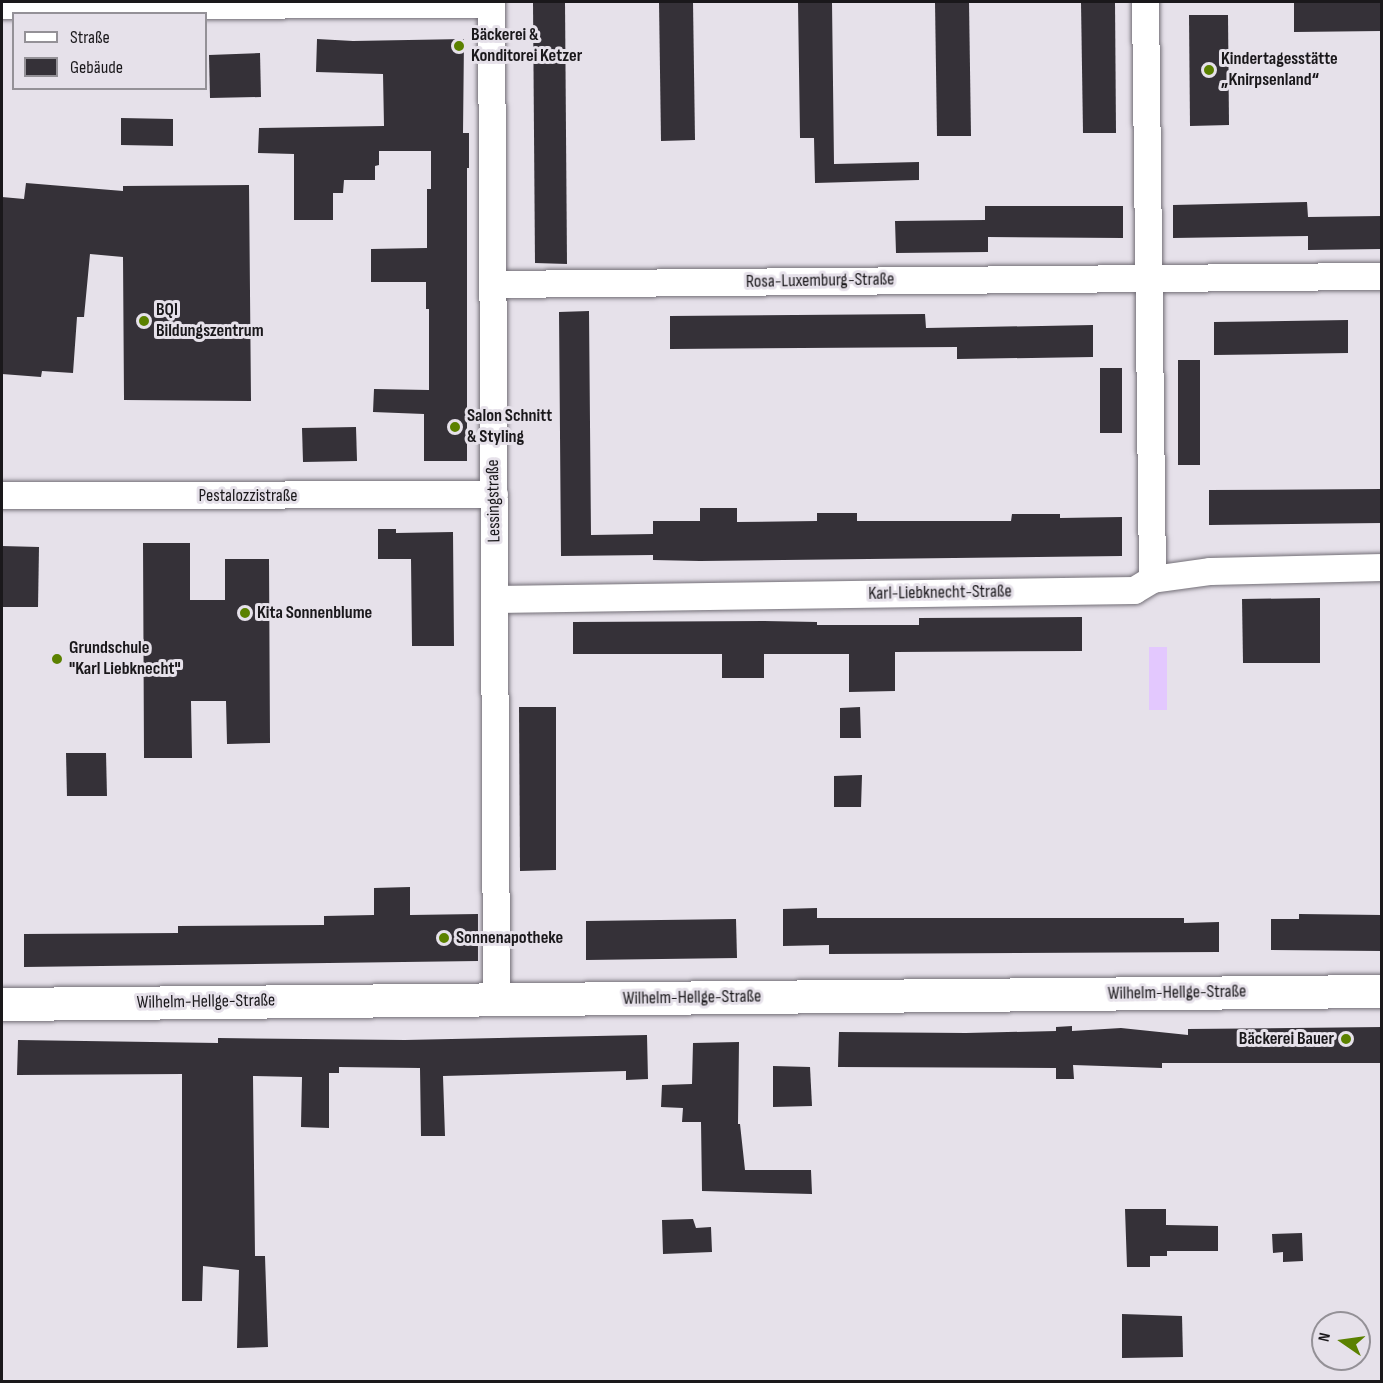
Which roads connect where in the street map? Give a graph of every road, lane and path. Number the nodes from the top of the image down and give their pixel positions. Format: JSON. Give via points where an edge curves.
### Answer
{"nodes":[{"id":1,"x":1145,"y":2,"type":"edge"},
{"id":2,"x":148,"y":3,"type":"edge"},
{"id":3,"x":490,"y":3,"type":"edge"},
{"id":4,"x":2,"y":5,"type":"edge"},
{"id":5,"x":1382,"y":276,"type":"edge"},
{"id":6,"x":1148,"y":278,"type":"junction"},
{"id":7,"x":492,"y":284,"type":"junction"},
{"id":8,"x":494,"y":494,"type":"junction"},
{"id":9,"x":2,"y":495,"type":"edge"},
{"id":10,"x":1382,"y":567,"type":"edge"},
{"id":11,"x":1152,"y":579,"type":"junction"},
{"id":12,"x":495,"y":599,"type":"junction"},
{"id":13,"x":1382,"y":991,"type":"edge"},
{"id":14,"x":496,"y":1000,"type":"junction"},
{"id":15,"x":2,"y":1004,"type":"edge"}],
"edges":[{"from":1,"to":6,"type":"street"},
{"from":2,"to":3,"type":"street"},
{"from":2,"to":4,"type":"street"},
{"from":3,"to":7,"type":"street","name":"Lessingstraße"},
{"from":5,"to":6,"type":"street","name":"Rosa-Luxemburg-Straße"},
{"from":6,"to":7,"type":"street","name":"Rosa-Luxemburg-Straße"},
{"from":6,"to":11,"type":"street"},
{"from":7,"to":8,"type":"street","name":"Lessingstraße"},
{"from":8,"to":9,"type":"street","name":"Pestalozzistraße"},
{"from":8,"to":12,"type":"street","name":"Lessingstraße"},
{"from":10,"to":11,"type":"street","name":"Karl-Liebknecht-Straße","via":[[1210,571]]},
{"from":11,"to":12,"type":"street","name":"Karl-Liebknecht-Straße","via":[[1134,590]]},
{"from":12,"to":14,"type":"street","name":"Lessingstraße"},
{"from":13,"to":14,"type":"main road","name":"Wilhelm-Hellge-Straße"},
{"from":14,"to":15,"type":"main road","name":"Wilhelm-Hellge-Straße"}]}
